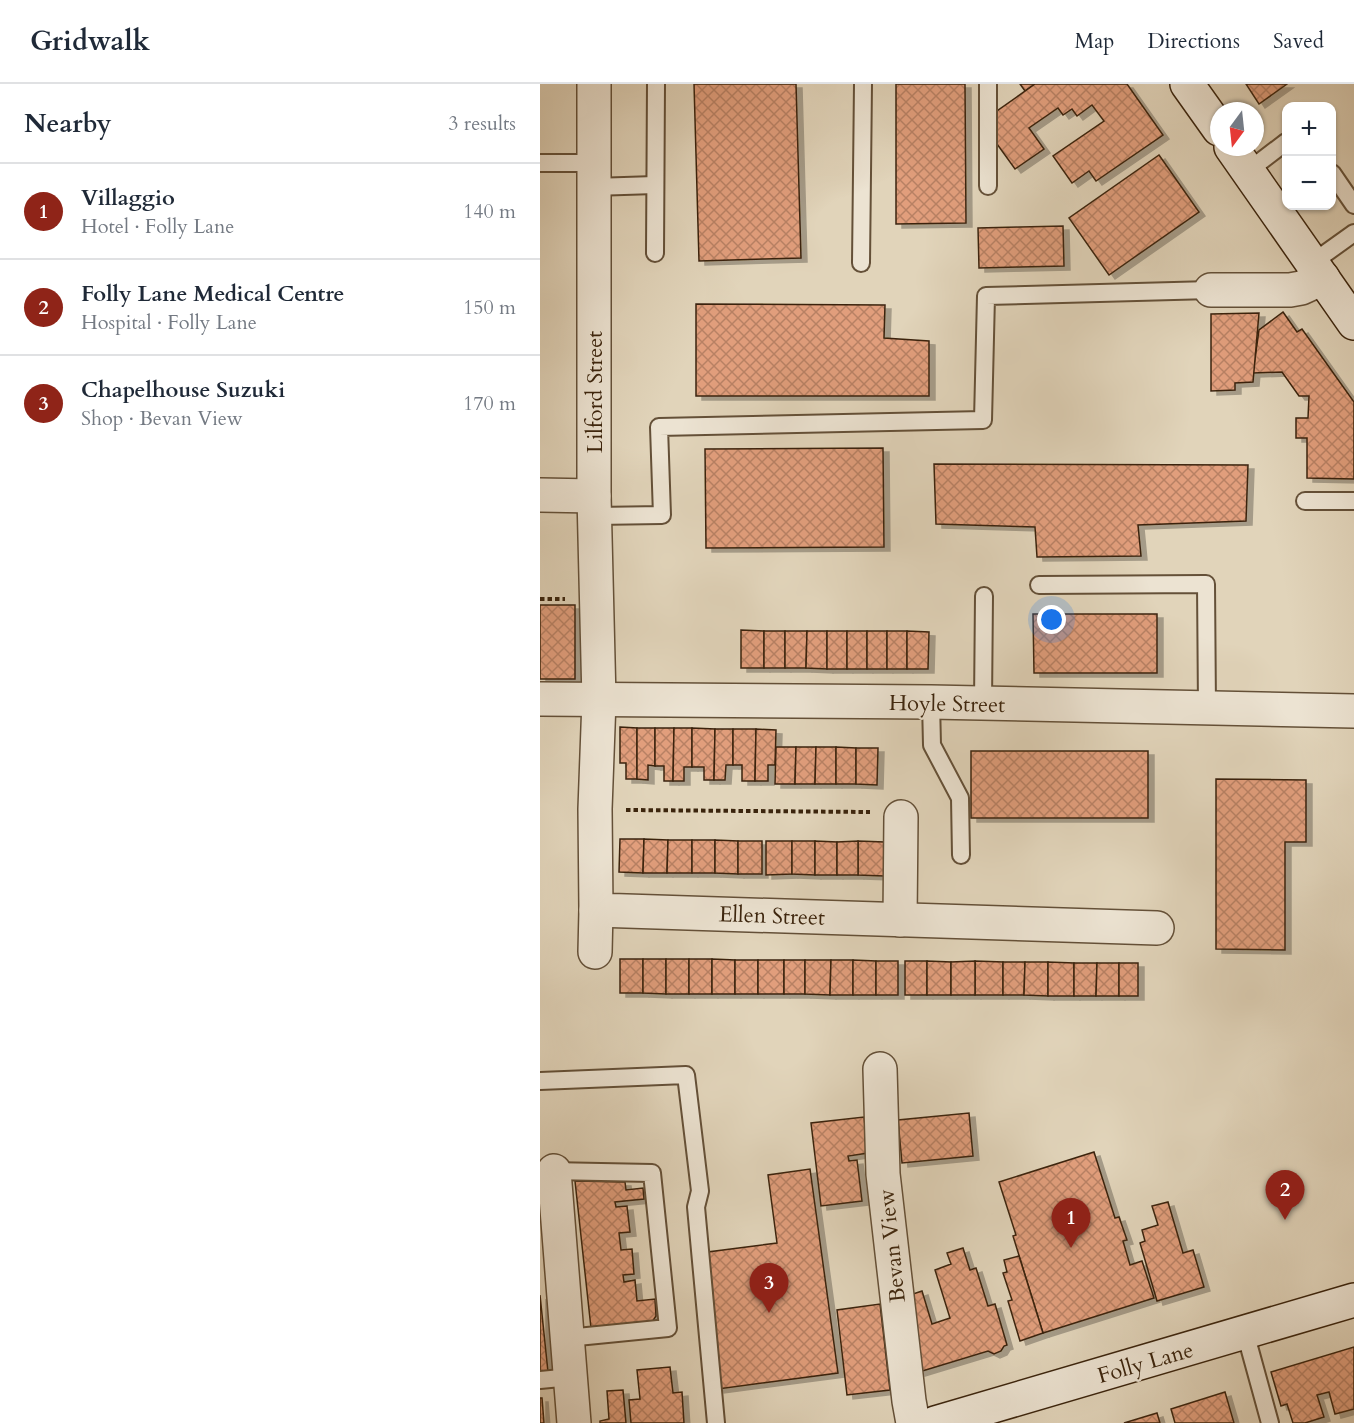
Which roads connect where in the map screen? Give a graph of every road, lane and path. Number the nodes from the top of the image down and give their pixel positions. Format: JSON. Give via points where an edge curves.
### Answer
{"nodes":[{"id":1,"x":594,"y":84,"type":"edge"},
{"id":2,"x":656,"y":84,"type":"edge"},
{"id":3,"x":863,"y":84,"type":"edge"},
{"id":4,"x":988,"y":84,"type":"edge"},
{"id":5,"x":1188,"y":84,"type":"edge"},
{"id":6,"x":1210,"y":116,"type":"edge"},
{"id":7,"x":1282,"y":144,"type":"edge"},
{"id":8,"x":1240,"y":159,"type":"edge"},
{"id":9,"x":540,"y":163,"type":"edge"},
{"id":10,"x":593,"y":175,"type":"junction"},
{"id":11,"x":1336,"y":179,"type":"edge"},
{"id":12,"x":655,"y":185,"type":"junction"},
{"id":13,"x":988,"y":186,"type":"dead end"},
{"id":14,"x":1354,"y":204,"type":"edge"},
{"id":15,"x":1354,"y":233,"type":"edge"},
{"id":16,"x":655,"y":253,"type":"dead end"},
{"id":17,"x":861,"y":263,"type":"dead end"},
{"id":18,"x":1317,"y":271,"type":"junction"},
{"id":19,"x":1211,"y":290,"type":"joint"},
{"id":20,"x":1354,"y":323,"type":"edge"},
{"id":21,"x":540,"y":495,"type":"edge"},
{"id":22,"x":1305,"y":501,"type":"dead end"},
{"id":23,"x":1354,"y":501,"type":"edge"},
{"id":24,"x":594,"y":506,"type":"junction"},
{"id":25,"x":1039,"y":585,"type":"dead end"},
{"id":26,"x":984,"y":596,"type":"dead end"},
{"id":27,"x":540,"y":699,"type":"edge"},
{"id":28,"x":599,"y":700,"type":"junction"},
{"id":29,"x":931,"y":702,"type":"junction"},
{"id":30,"x":983,"y":703,"type":"junction"},
{"id":31,"x":1207,"y":708,"type":"junction"},
{"id":32,"x":1354,"y":711,"type":"edge"},
{"id":33,"x":595,"y":809,"type":"junction"},
{"id":34,"x":887,"y":815,"type":"joint"},
{"id":35,"x":961,"y":855,"type":"dead end"},
{"id":36,"x":596,"y":909,"type":"junction"},
{"id":37,"x":900,"y":920,"type":"junction"},
{"id":38,"x":1157,"y":928,"type":"dead end"},
{"id":39,"x":595,"y":952,"type":"dead end"},
{"id":40,"x":880,"y":1069,"type":"dead end"},
{"id":41,"x":540,"y":1081,"type":"edge"},
{"id":42,"x":547,"y":1171,"type":"edge"},
{"id":43,"x":1354,"y":1300,"type":"edge"},
{"id":44,"x":1245,"y":1332,"type":"junction"},
{"id":45,"x":567,"y":1338,"type":"junction"},
{"id":46,"x":555,"y":1379,"type":"edge"},
{"id":47,"x":949,"y":1421,"type":"edge"},
{"id":48,"x":574,"y":1423,"type":"edge"},
{"id":49,"x":716,"y":1423,"type":"edge"},
{"id":50,"x":913,"y":1423,"type":"edge"},
{"id":51,"x":1270,"y":1423,"type":"edge"}],
"edges":[{"from":1,"to":10,"type":"street","name":"Lilford Street"},
{"from":2,"to":12,"type":"lane"},
{"from":3,"to":17,"type":"lane"},
{"from":4,"to":13,"type":"lane"},
{"from":5,"to":6,"type":"street"},
{"from":7,"to":8,"type":"lane"},
{"from":8,"to":18,"type":"street"},
{"from":9,"to":10,"type":"lane"},
{"from":10,"to":12,"type":"lane"},
{"from":10,"to":24,"type":"street","name":"Lilford Street"},
{"from":11,"to":14,"type":"lane"},
{"from":12,"to":16,"type":"lane"},
{"from":15,"to":18,"type":"lane"},
{"from":18,"to":19,"type":"street","via":[[1301,288],[1290,291]]},
{"from":18,"to":20,"type":"street"},
{"from":19,"to":24,"type":"lane","via":[[986,296],[983,420],[659,427],[662,515]]},
{"from":21,"to":24,"type":"street"},
{"from":22,"to":23,"type":"lane"},
{"from":24,"to":28,"type":"street","name":"Lilford Street"},
{"from":25,"to":31,"type":"lane","via":[[1206,584]]},
{"from":26,"to":30,"type":"lane"},
{"from":27,"to":28,"type":"street","name":"Hoyle Street"},
{"from":28,"to":29,"type":"street","name":"Hoyle Street"},
{"from":28,"to":33,"type":"street"},
{"from":29,"to":30,"type":"street","name":"Hoyle Street"},
{"from":29,"to":35,"type":"lane","via":[[932,745],[960,798]]},
{"from":30,"to":31,"type":"street","name":"Hoyle Street"},
{"from":31,"to":32,"type":"street","name":"Hoyle Street"},
{"from":33,"to":34,"type":"path"},
{"from":33,"to":36,"type":"street"},
{"from":34,"to":37,"type":"street"},
{"from":36,"to":37,"type":"street","name":"Ellen Street"},
{"from":36,"to":39,"type":"street"},
{"from":37,"to":38,"type":"street","name":"Ellen Street"},
{"from":40,"to":50,"type":"street","name":"Bevan View","via":[[883,1173]]},
{"from":41,"to":49,"type":"lane","via":[[686,1075],[700,1191],[696,1207]]},
{"from":42,"to":45,"type":"street"},
{"from":42,"to":45,"type":"lane","via":[[652,1173],[668,1328]]},
{"from":43,"to":44,"type":"street","name":"Folly Lane"},
{"from":44,"to":47,"type":"street","name":"Folly Lane"},
{"from":44,"to":51,"type":"lane"},
{"from":45,"to":46,"type":"street"},
{"from":46,"to":48,"type":"street"}]}
